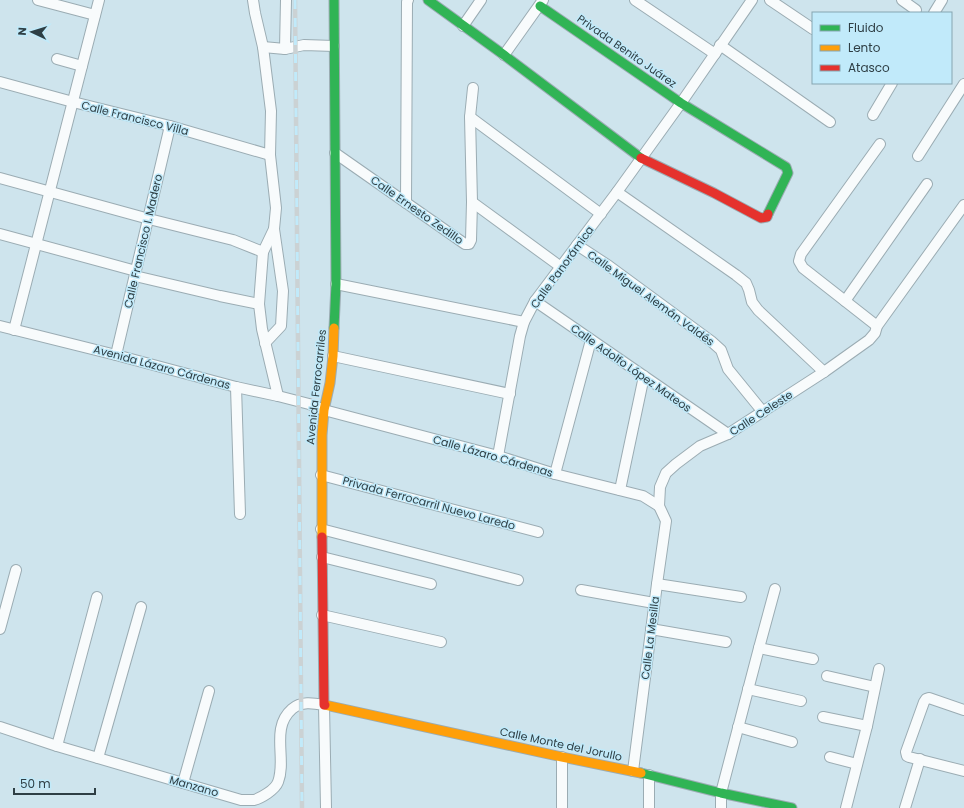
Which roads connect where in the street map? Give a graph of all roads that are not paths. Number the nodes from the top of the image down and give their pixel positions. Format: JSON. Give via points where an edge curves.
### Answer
{"nodes":[{"id":1,"x":38,"y":0,"type":"edge"},
{"id":2,"x":99,"y":0,"type":"edge"},
{"id":3,"x":253,"y":0,"type":"edge"},
{"id":4,"x":286,"y":0,"type":"edge"},
{"id":5,"x":334,"y":0,"type":"edge"},
{"id":6,"x":408,"y":0,"type":"edge"},
{"id":7,"x":428,"y":0,"type":"edge"},
{"id":8,"x":481,"y":0,"type":"edge"},
{"id":9,"x":635,"y":0,"type":"edge"},
{"id":10,"x":752,"y":0,"type":"edge"},
{"id":11,"x":770,"y":0,"type":"edge"},
{"id":12,"x":902,"y":0,"type":"edge"},
{"id":13,"x":942,"y":0,"type":"edge"},
{"id":14,"x":541,"y":3,"type":"edge"},
{"id":15,"x":916,"y":10,"type":"dead end"},
{"id":16,"x":935,"y":12,"type":"edge"},
{"id":17,"x":95,"y":15,"type":"junction"},
{"id":18,"x":462,"y":26,"type":"junction"},
{"id":19,"x":812,"y":28,"type":"edge"},
{"id":20,"x":720,"y":45,"type":"junction"},
{"id":21,"x":334,"y":46,"type":"junction"},
{"id":22,"x":263,"y":47,"type":"junction"},
{"id":23,"x":285,"y":49,"type":"junction"},
{"id":24,"x":715,"y":54,"type":"junction"},
{"id":25,"x":504,"y":55,"type":"junction"},
{"id":26,"x":57,"y":59,"type":"dead end"},
{"id":27,"x":82,"y":66,"type":"junction"},
{"id":28,"x":0,"y":82,"type":"edge"},
{"id":29,"x":891,"y":84,"type":"edge"},
{"id":30,"x":964,"y":84,"type":"edge"},
{"id":31,"x":473,"y":88,"type":"dead end"},
{"id":32,"x":73,"y":102,"type":"junction"},
{"id":33,"x":681,"y":103,"type":"junction"},
{"id":34,"x":873,"y":116,"type":"dead end"},
{"id":35,"x":470,"y":117,"type":"junction"},
{"id":36,"x":830,"y":122,"type":"dead end"},
{"id":37,"x":170,"y":126,"type":"junction"},
{"id":38,"x":880,"y":144,"type":"dead end"},
{"id":39,"x":335,"y":153,"type":"junction"},
{"id":40,"x":270,"y":155,"type":"junction"},
{"id":41,"x":918,"y":156,"type":"dead end"},
{"id":42,"x":641,"y":158,"type":"junction"},
{"id":43,"x":0,"y":178,"type":"edge"},
{"id":44,"x":927,"y":184,"type":"dead end"},
{"id":45,"x":49,"y":191,"type":"junction"},
{"id":46,"x":617,"y":192,"type":"junction"},
{"id":47,"x":406,"y":202,"type":"junction"},
{"id":48,"x":472,"y":202,"type":"junction"},
{"id":49,"x":963,"y":208,"type":"edge"},
{"id":50,"x":601,"y":214,"type":"junction"},
{"id":51,"x":149,"y":219,"type":"junction"},
{"id":52,"x":274,"y":230,"type":"junction"},
{"id":53,"x":0,"y":234,"type":"edge"},
{"id":54,"x":36,"y":244,"type":"junction"},
{"id":55,"x":577,"y":245,"type":"junction"},
{"id":56,"x":263,"y":252,"type":"junction"},
{"id":57,"x":561,"y":267,"type":"junction"},
{"id":58,"x":136,"y":273,"type":"junction"},
{"id":59,"x":336,"y":284,"type":"junction"},
{"id":60,"x":535,"y":301,"type":"junction"},
{"id":61,"x":845,"y":301,"type":"junction"},
{"id":62,"x":259,"y":304,"type":"junction"},
{"id":63,"x":524,"y":322,"type":"junction"},
{"id":64,"x":0,"y":326,"type":"edge"},
{"id":65,"x":877,"y":326,"type":"junction"},
{"id":66,"x":14,"y":330,"type":"junction"},
{"id":67,"x":591,"y":340,"type":"junction"},
{"id":68,"x":266,"y":344,"type":"junction"},
{"id":69,"x":116,"y":355,"type":"junction"},
{"id":70,"x":333,"y":356,"type":"junction"},
{"id":71,"x":824,"y":372,"type":"junction"},
{"id":72,"x":644,"y":376,"type":"junction"},
{"id":73,"x":236,"y":387,"type":"junction"},
{"id":74,"x":510,"y":394,"type":"junction"},
{"id":75,"x":278,"y":396,"type":"junction"},
{"id":76,"x":324,"y":410,"type":"junction"},
{"id":77,"x":763,"y":412,"type":"junction"},
{"id":78,"x":728,"y":434,"type":"junction"},
{"id":79,"x":498,"y":456,"type":"junction"},
{"id":80,"x":555,"y":474,"type":"junction"},
{"id":81,"x":321,"y":475,"type":"junction"},
{"id":82,"x":620,"y":490,"type":"junction"},
{"id":83,"x":659,"y":506,"type":"junction"},
{"id":84,"x":240,"y":514,"type":"dead end"},
{"id":85,"x":321,"y":529,"type":"junction"},
{"id":86,"x":538,"y":532,"type":"dead end"},
{"id":87,"x":322,"y":557,"type":"junction"},
{"id":88,"x":16,"y":570,"type":"dead end"},
{"id":89,"x":518,"y":580,"type":"dead end"},
{"id":90,"x":431,"y":584,"type":"dead end"},
{"id":91,"x":657,"y":584,"type":"junction"},
{"id":92,"x":775,"y":589,"type":"dead end"},
{"id":93,"x":581,"y":590,"type":"dead end"},
{"id":94,"x":96,"y":597,"type":"dead end"},
{"id":95,"x":741,"y":597,"type":"dead end"},
{"id":96,"x":654,"y":603,"type":"junction"},
{"id":97,"x":141,"y":607,"type":"dead end"},
{"id":98,"x":322,"y":615,"type":"junction"},
{"id":99,"x":0,"y":629,"type":"edge"},
{"id":100,"x":651,"y":629,"type":"junction"},
{"id":101,"x":441,"y":642,"type":"dead end"},
{"id":102,"x":726,"y":642,"type":"dead end"},
{"id":103,"x":759,"y":648,"type":"junction"},
{"id":104,"x":814,"y":659,"type":"dead end"},
{"id":105,"x":879,"y":669,"type":"dead end"},
{"id":106,"x":827,"y":676,"type":"dead end"},
{"id":107,"x":875,"y":687,"type":"junction"},
{"id":108,"x":748,"y":689,"type":"junction"},
{"id":109,"x":209,"y":691,"type":"dead end"},
{"id":110,"x":801,"y":701,"type":"dead end"},
{"id":111,"x":324,"y":705,"type":"junction"},
{"id":112,"x":964,"y":710,"type":"edge"},
{"id":113,"x":823,"y":716,"type":"dead end"},
{"id":114,"x":867,"y":726,"type":"junction"},
{"id":115,"x":0,"y":727,"type":"edge"},
{"id":116,"x":738,"y":727,"type":"junction"},
{"id":117,"x":792,"y":742,"type":"dead end"},
{"id":118,"x":57,"y":746,"type":"junction"},
{"id":119,"x":562,"y":757,"type":"junction"},
{"id":120,"x":830,"y":757,"type":"dead end"},
{"id":121,"x":98,"y":758,"type":"junction"},
{"id":122,"x":920,"y":759,"type":"junction"},
{"id":123,"x":857,"y":764,"type":"junction"},
{"id":124,"x":633,"y":771,"type":"junction"},
{"id":125,"x":964,"y":771,"type":"edge"},
{"id":126,"x":649,"y":775,"type":"junction"},
{"id":127,"x":183,"y":783,"type":"junction"},
{"id":128,"x":721,"y":793,"type":"junction"},
{"id":129,"x":241,"y":804,"type":"edge"},
{"id":130,"x":326,"y":808,"type":"edge"},
{"id":131,"x":562,"y":808,"type":"edge"},
{"id":132,"x":649,"y":808,"type":"edge"},
{"id":133,"x":721,"y":808,"type":"edge"},
{"id":134,"x":792,"y":808,"type":"edge"},
{"id":135,"x":846,"y":808,"type":"edge"},
{"id":136,"x":905,"y":808,"type":"edge"}],
"edges":[{"from":1,"to":17,"type":"street"},
{"from":2,"to":17,"type":"street"},
{"from":3,"to":22,"type":"street"},
{"from":4,"to":23,"type":"street"},
{"from":5,"to":21,"type":"street","name":"Avenida Ferrocarriles"},
{"from":6,"to":47,"type":"street"},
{"from":7,"to":18,"type":"street"},
{"from":8,"to":18,"type":"street"},
{"from":9,"to":24,"type":"street"},
{"from":10,"to":20,"type":"street"},
{"from":11,"to":19,"type":"street"},
{"from":12,"to":15,"type":"street"},
{"from":13,"to":16,"type":"street"},
{"from":14,"to":25,"type":"street"},
{"from":14,"to":33,"type":"street","name":"Privada Benito Juárez"},
{"from":17,"to":27,"type":"street"},
{"from":18,"to":25,"type":"street"},
{"from":20,"to":24,"type":"street"},
{"from":20,"to":36,"type":"street"},
{"from":21,"to":23,"type":"street","via":[[304,45]]},
{"from":21,"to":39,"type":"street","name":"Avenida Ferrocarriles"},
{"from":22,"to":23,"type":"street"},
{"from":22,"to":40,"type":"street","via":[[271,111]]},
{"from":24,"to":33,"type":"street"},
{"from":25,"to":42,"type":"street"},
{"from":26,"to":27,"type":"street"},
{"from":27,"to":32,"type":"street"},
{"from":28,"to":32,"type":"street","name":"Calle Francisco Villa"},
{"from":29,"to":34,"type":"street"},
{"from":30,"to":41,"type":"street"},
{"from":31,"to":35,"type":"street","name":"Calle Ernesto Zedillo"},
{"from":32,"to":37,"type":"street","name":"Calle Francisco Villa"},
{"from":32,"to":45,"type":"street"},
{"from":33,"to":42,"type":"street","name":"Calle Panorámica"},
{"from":33,"to":42,"type":"street","name":"Privada Benito Juárez","via":[[786,167],[788,174],[767,217],[761,218]]},
{"from":35,"to":48,"type":"street","name":"Calle Ernesto Zedillo"},
{"from":35,"to":50,"type":"street"},
{"from":37,"to":40,"type":"street","name":"Calle Francisco Villa"},
{"from":37,"to":51,"type":"street","name":"Calle Francisco I. Madero"},
{"from":38,"to":61,"type":"street","via":[[801,254],[799,261],[803,268]]},
{"from":39,"to":47,"type":"street","name":"Calle Ernesto Zedillo"},
{"from":39,"to":59,"type":"street","name":"Avenida Ferrocarriles"},
{"from":40,"to":52,"type":"street","via":[[276,208]]},
{"from":42,"to":46,"type":"street","name":"Calle Panorámica"},
{"from":43,"to":45,"type":"street"},
{"from":44,"to":61,"type":"street"},
{"from":45,"to":51,"type":"street"},
{"from":45,"to":54,"type":"street"},
{"from":46,"to":50,"type":"street","name":"Calle Panorámica"},
{"from":46,"to":71,"type":"street","via":[[746,283],[752,302],[758,310]]},
{"from":47,"to":48,"type":"street","name":"Calle Ernesto Zedillo","via":[[465,244],[469,244]]},
{"from":48,"to":57,"type":"street"},
{"from":49,"to":65,"type":"street","name":"Calle Celeste"},
{"from":50,"to":55,"type":"street","name":"Calle Panorámica"},
{"from":51,"to":56,"type":"street","via":[[233,240]]},
{"from":51,"to":58,"type":"street","name":"Calle Francisco I. Madero"},
{"from":52,"to":56,"type":"street"},
{"from":52,"to":68,"type":"street","via":[[283,292],[281,326]]},
{"from":53,"to":54,"type":"street"},
{"from":54,"to":58,"type":"street"},
{"from":54,"to":66,"type":"street"},
{"from":55,"to":57,"type":"street","name":"Calle Panorámica"},
{"from":55,"to":77,"type":"street","name":"Calle Miguel Alemán Valdés","via":[[711,340],[721,350],[728,369]]},
{"from":56,"to":62,"type":"street"},
{"from":57,"to":60,"type":"street","name":"Calle Panorámica"},
{"from":58,"to":62,"type":"street"},
{"from":58,"to":69,"type":"street","name":"Calle Francisco I. Madero"},
{"from":59,"to":63,"type":"street"},
{"from":59,"to":70,"type":"street","name":"Avenida Ferrocarriles"},
{"from":60,"to":63,"type":"street","name":"Calle Panorámica"},
{"from":60,"to":67,"type":"street","name":"Calle Adolfo López Mateos"},
{"from":61,"to":65,"type":"street"},
{"from":62,"to":68,"type":"street"},
{"from":63,"to":74,"type":"street","name":"Calle Panorámica"},
{"from":64,"to":66,"type":"street","name":"Avenida Lázaro Cárdenas"},
{"from":65,"to":71,"type":"street","name":"Calle Celeste","via":[[875,333],[868,340]]},
{"from":66,"to":69,"type":"street","name":"Avenida Lázaro Cárdenas"},
{"from":67,"to":72,"type":"street","name":"Calle Adolfo López Mateos"},
{"from":67,"to":80,"type":"street"},
{"from":68,"to":75,"type":"street"},
{"from":69,"to":73,"type":"street","name":"Avenida Lázaro Cárdenas"},
{"from":70,"to":74,"type":"street"},
{"from":70,"to":76,"type":"street","name":"Avenida Ferrocarriles"},
{"from":71,"to":77,"type":"street","name":"Calle Celeste"},
{"from":72,"to":78,"type":"street","name":"Calle Adolfo López Mateos"},
{"from":72,"to":82,"type":"street"},
{"from":73,"to":75,"type":"street","name":"Avenida Lázaro Cárdenas"},
{"from":73,"to":84,"type":"street"},
{"from":74,"to":79,"type":"street","name":"Calle Panorámica"},
{"from":75,"to":76,"type":"street","name":"Avenida Lázaro Cárdenas"},
{"from":76,"to":79,"type":"street","name":"Calle Lázaro Cárdenas"},
{"from":76,"to":81,"type":"street","name":"Avenida Ferrocarriles"},
{"from":77,"to":78,"type":"street","name":"Calle Celeste"},
{"from":78,"to":83,"type":"street","name":"Calle Celeste","via":[[700,446],[666,473],[660,487]]},
{"from":79,"to":80,"type":"street","name":"Calle Lázaro Cárdenas"},
{"from":80,"to":82,"type":"street","name":"Calle Lázaro Cárdenas"},
{"from":81,"to":85,"type":"street","name":"Avenida Ferrocarriles"},
{"from":81,"to":86,"type":"street","name":"Privada Ferrocarril Nuevo Laredo"},
{"from":82,"to":83,"type":"street","name":"Calle Lázaro Cárdenas","via":[[643,496]]},
{"from":83,"to":91,"type":"street","name":"Calle La Mesilla","via":[[666,520]]},
{"from":85,"to":87,"type":"street","name":"Avenida Ferrocarriles"},
{"from":85,"to":89,"type":"street"},
{"from":87,"to":90,"type":"street"},
{"from":87,"to":98,"type":"street","name":"Avenida Ferrocarriles"},
{"from":88,"to":99,"type":"street"},
{"from":91,"to":95,"type":"street"},
{"from":91,"to":96,"type":"street","name":"Calle La Mesilla"},
{"from":92,"to":103,"type":"street"},
{"from":93,"to":96,"type":"street"},
{"from":94,"to":118,"type":"street"},
{"from":96,"to":100,"type":"street","name":"Calle La Mesilla"},
{"from":97,"to":121,"type":"street"},
{"from":98,"to":101,"type":"street"},
{"from":98,"to":111,"type":"street","name":"Avenida Ferrocarriles"},
{"from":100,"to":102,"type":"street"},
{"from":100,"to":124,"type":"street","name":"Calle La Mesilla"},
{"from":103,"to":104,"type":"street"},
{"from":103,"to":108,"type":"street"},
{"from":105,"to":107,"type":"street"},
{"from":106,"to":107,"type":"street"},
{"from":107,"to":114,"type":"street"},
{"from":108,"to":110,"type":"street"},
{"from":108,"to":116,"type":"street"},
{"from":109,"to":127,"type":"street"},
{"from":111,"to":119,"type":"street","name":"Calle Monte del Jorullo"},
{"from":111,"to":129,"type":"street","name":"Manzano","via":[[302,703],[288,712],[280,734],[281,770],[277,784],[267,794]]},
{"from":111,"to":130,"type":"street"},
{"from":112,"to":122,"type":"street","via":[[926,699],[906,752],[907,756]]},
{"from":113,"to":114,"type":"street"},
{"from":114,"to":123,"type":"street"},
{"from":115,"to":118,"type":"street","name":"Manzano"},
{"from":116,"to":117,"type":"street"},
{"from":116,"to":128,"type":"street"},
{"from":118,"to":121,"type":"street","name":"Manzano"},
{"from":119,"to":124,"type":"street","name":"Calle Monte del Jorullo"},
{"from":119,"to":131,"type":"street"},
{"from":120,"to":123,"type":"street"},
{"from":121,"to":127,"type":"street","name":"Manzano"},
{"from":122,"to":125,"type":"street"},
{"from":122,"to":136,"type":"street"},
{"from":123,"to":135,"type":"street"},
{"from":124,"to":126,"type":"street","name":"Calle Monte del Jorullo"},
{"from":126,"to":128,"type":"street","name":"Calle Monte del Jorullo"},
{"from":126,"to":132,"type":"street"},
{"from":127,"to":129,"type":"street","name":"Manzano"},
{"from":128,"to":133,"type":"street"},
{"from":128,"to":134,"type":"street","name":"Calle Monte del Jorullo"}]}
